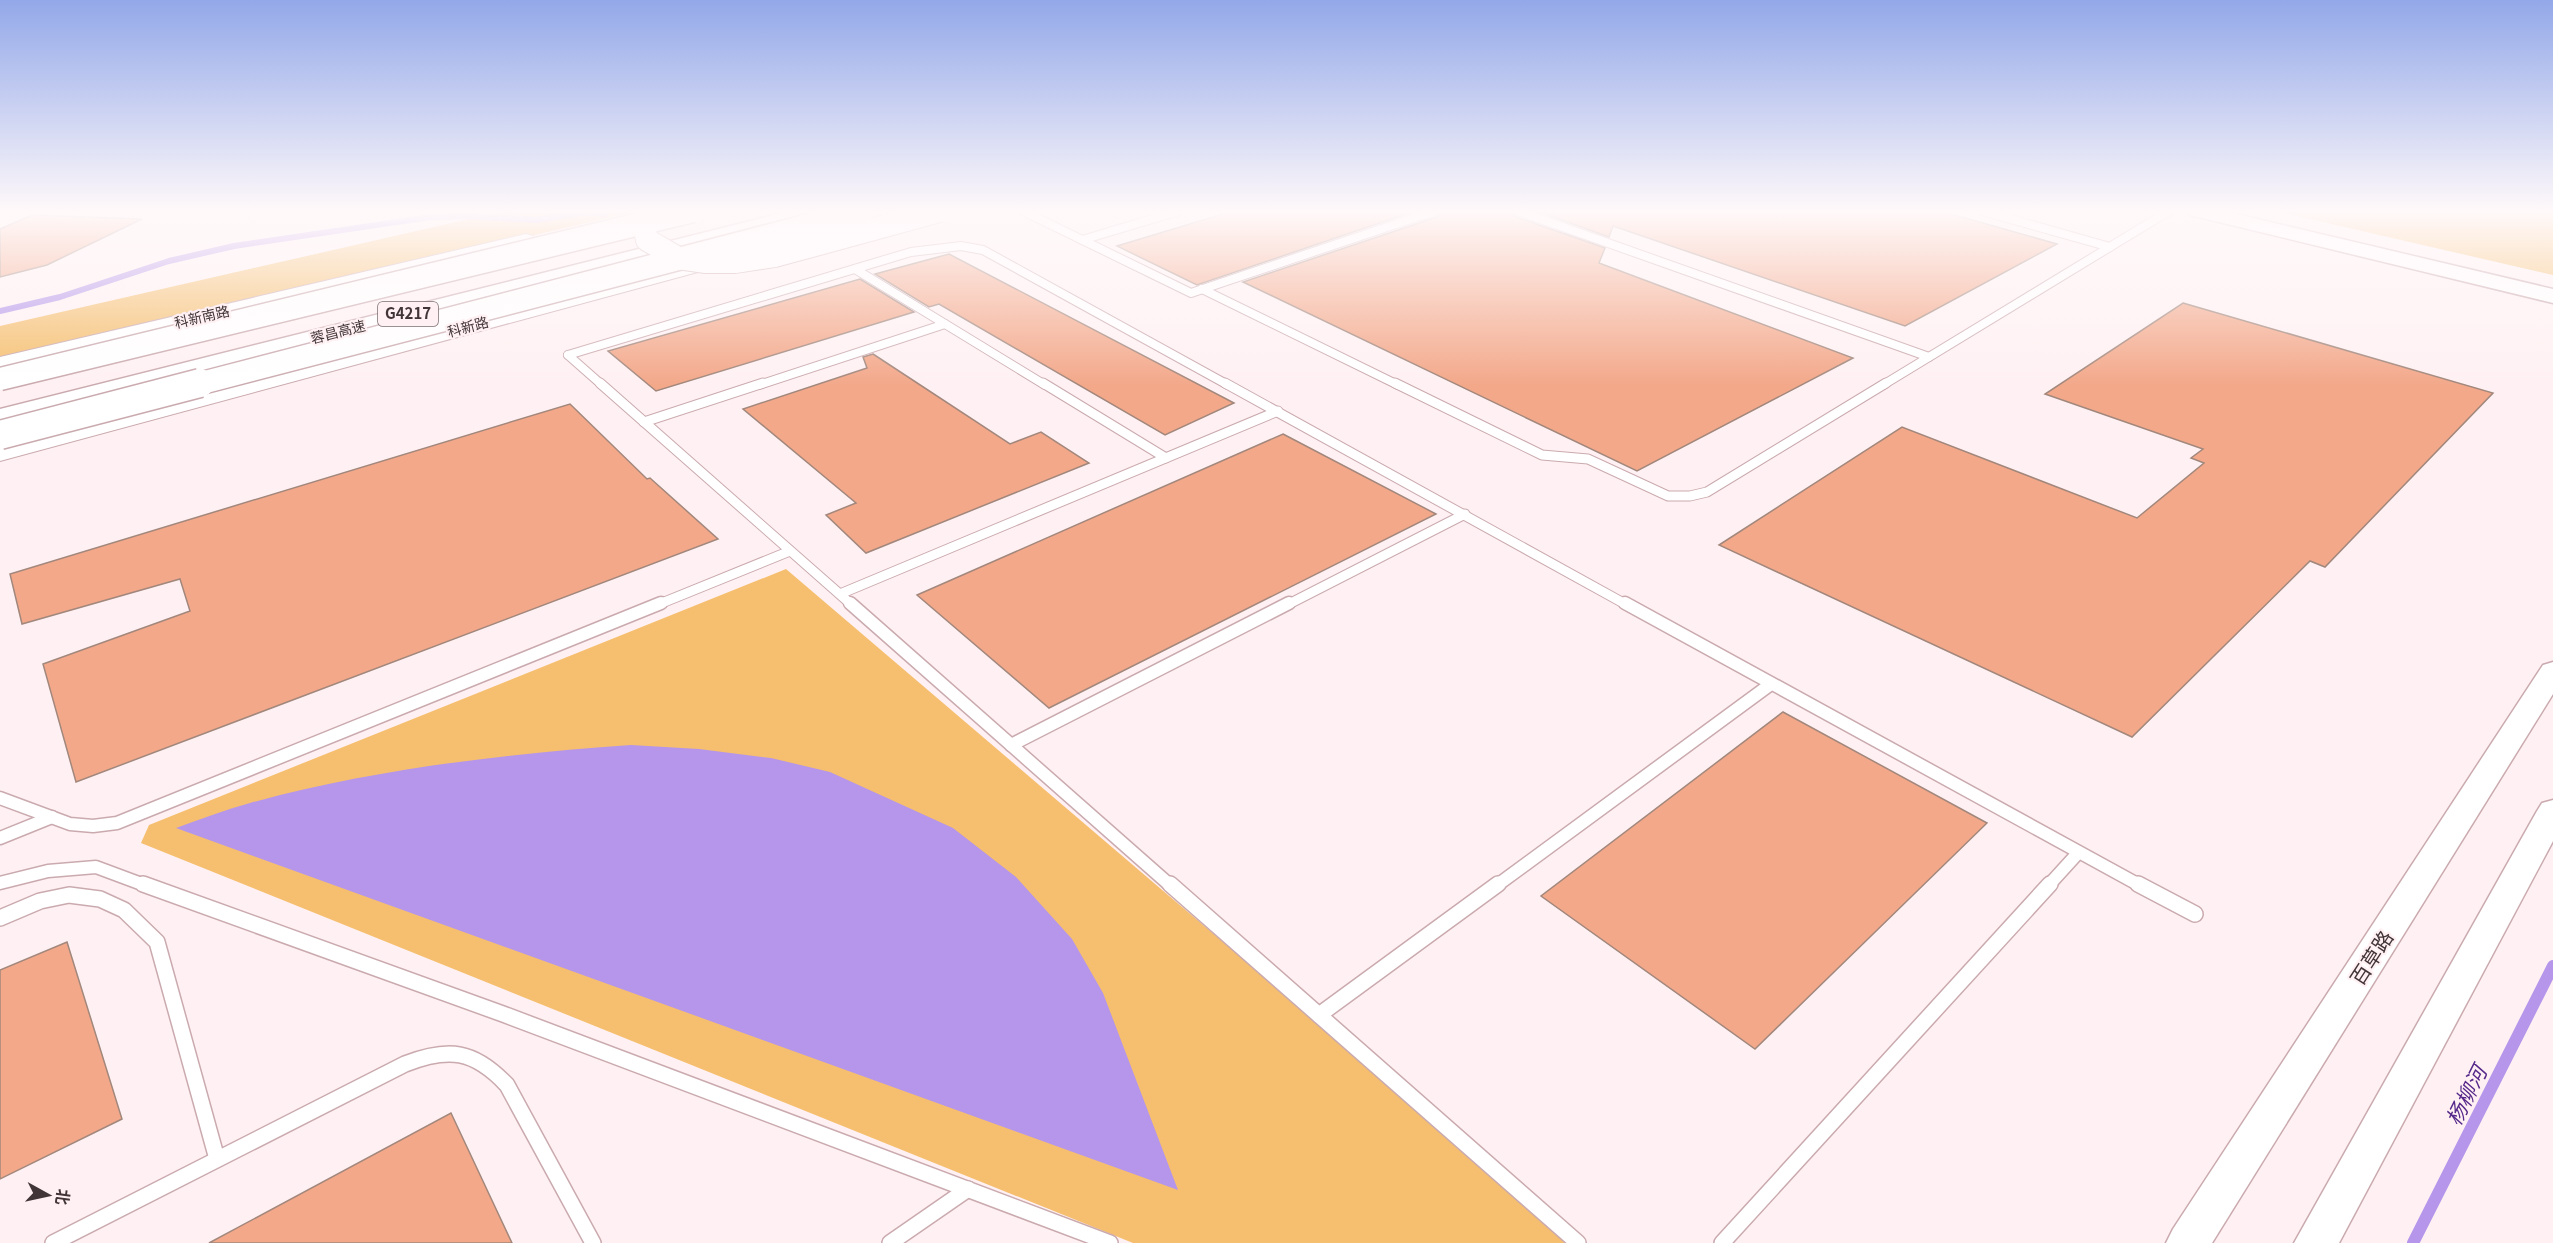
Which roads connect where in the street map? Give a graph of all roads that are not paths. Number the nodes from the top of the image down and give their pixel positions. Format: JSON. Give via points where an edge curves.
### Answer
{"nodes":[{"id":1,"x":405,"y":269,"type":"edge"},
{"id":2,"x":436,"y":269,"type":"edge"},
{"id":3,"x":454,"y":269,"type":"edge"},
{"id":4,"x":496,"y":269,"type":"edge"},
{"id":5,"x":586,"y":269,"type":"edge"},
{"id":6,"x":640,"y":269,"type":"edge"},
{"id":7,"x":685,"y":269,"type":"edge"},
{"id":8,"x":855,"y":269,"type":"joint"},
{"id":9,"x":1018,"y":269,"type":"edge"},
{"id":10,"x":1143,"y":269,"type":"edge"},
{"id":11,"x":1262,"y":269,"type":"edge"},
{"id":12,"x":1681,"y":269,"type":"edge"},
{"id":13,"x":2074,"y":269,"type":"edge"},
{"id":14,"x":2440,"y":269,"type":"edge"},
{"id":15,"x":2480,"y":269,"type":"edge"},
{"id":16,"x":2553,"y":286,"type":"edge"},
{"id":17,"x":1202,"y":289,"type":"junction"},
{"id":18,"x":2553,"y":296,"type":"edge"},
{"id":19,"x":945,"y":324,"type":"junction"},
{"id":20,"x":1929,"y":357,"type":"junction"},
{"id":21,"x":0,"y":364,"type":"edge"},
{"id":22,"x":0,"y":379,"type":"edge"},
{"id":23,"x":0,"y":391,"type":"edge"},
{"id":24,"x":1278,"y":411,"type":"junction"},
{"id":25,"x":0,"y":417,"type":"edge"},
{"id":26,"x":644,"y":422,"type":"junction"},
{"id":27,"x":0,"y":435,"type":"edge"},
{"id":28,"x":0,"y":453,"type":"edge"},
{"id":29,"x":1166,"y":458,"type":"junction"},
{"id":30,"x":1465,"y":514,"type":"junction"},
{"id":31,"x":790,"y":551,"type":"junction"},
{"id":32,"x":840,"y":594,"type":"junction"},
{"id":33,"x":2553,"y":671,"type":"edge"},
{"id":34,"x":1771,"y":684,"type":"junction"},
{"id":35,"x":1011,"y":745,"type":"junction"},
{"id":36,"x":0,"y":798,"type":"edge"},
{"id":37,"x":2553,"y":811,"type":"edge"},
{"id":38,"x":52,"y":818,"type":"junction"},
{"id":39,"x":0,"y":838,"type":"edge"},
{"id":40,"x":2078,"y":853,"type":"junction"},
{"id":41,"x":0,"y":883,"type":"edge"},
{"id":42,"x":2195,"y":914,"type":"dead end"},
{"id":43,"x":0,"y":918,"type":"edge"},
{"id":44,"x":1319,"y":1015,"type":"junction"},
{"id":45,"x":217,"y":1159,"type":"junction"},
{"id":46,"x":968,"y":1189,"type":"junction"},
{"id":47,"x":53,"y":1243,"type":"edge"},
{"id":48,"x":593,"y":1243,"type":"edge"},
{"id":49,"x":890,"y":1243,"type":"edge"},
{"id":50,"x":1110,"y":1243,"type":"edge"},
{"id":51,"x":1578,"y":1243,"type":"edge"},
{"id":52,"x":1722,"y":1243,"type":"edge"},
{"id":53,"x":2188,"y":1243,"type":"edge"},
{"id":54,"x":2316,"y":1243,"type":"edge"}],
"edges":[{"from":1,"to":21,"type":"main road","name":"科新南路"},
{"from":2,"to":23,"type":"main road"},
{"from":3,"to":22,"type":"main road","bridge":true},
{"from":4,"to":23,"type":"main road","name":"蓉昌高速","number":"G4217"},
{"from":5,"to":25,"type":"main road","name":"蓉昌高速","number":"G4217"},
{"from":6,"to":27,"type":"main road","bridge":true},
{"from":7,"to":28,"type":"main road","name":"科新路"},
{"from":8,"to":19,"type":"lane"},
{"from":8,"to":26,"type":"lane","via":[[568,355]]},
{"from":9,"to":24,"type":"lane"},
{"from":10,"to":17,"type":"lane","via":[[1191,292]]},
{"from":11,"to":17,"type":"lane"},
{"from":12,"to":20,"type":"lane"},
{"from":13,"to":20,"type":"lane"},
{"from":14,"to":18,"type":"main road"},
{"from":15,"to":16,"type":"main road"},
{"from":17,"to":20,"type":"lane","via":[[1542,455],[1588,459],[1668,496],[1707,492]]},
{"from":19,"to":26,"type":"lane"},
{"from":19,"to":29,"type":"lane"},
{"from":24,"to":29,"type":"lane"},
{"from":24,"to":30,"type":"lane"},
{"from":26,"to":31,"type":"lane"},
{"from":29,"to":32,"type":"lane"},
{"from":30,"to":34,"type":"lane"},
{"from":30,"to":35,"type":"lane"},
{"from":31,"to":32,"type":"lane"},
{"from":31,"to":38,"type":"lane","via":[[117,823],[82,825]]},
{"from":32,"to":35,"type":"lane"},
{"from":33,"to":53,"type":"street","name":"百草路"},
{"from":34,"to":40,"type":"lane"},
{"from":34,"to":44,"type":"lane"},
{"from":35,"to":44,"type":"lane"},
{"from":36,"to":38,"type":"lane"},
{"from":37,"to":54,"type":"street"},
{"from":38,"to":39,"type":"lane"},
{"from":40,"to":42,"type":"lane"},
{"from":40,"to":52,"type":"lane"},
{"from":41,"to":46,"type":"lane","via":[[72,867],[96,867],[492,1010]]},
{"from":43,"to":45,"type":"lane","via":[[40,901],[69,895],[100,899],[124,910],[157,942]]},
{"from":44,"to":51,"type":"lane"},
{"from":45,"to":47,"type":"lane"},
{"from":45,"to":48,"type":"lane","via":[[405,1064],[434,1053],[464,1054],[494,1069],[507,1085]]},
{"from":46,"to":49,"type":"lane"},
{"from":46,"to":50,"type":"lane"}]}
